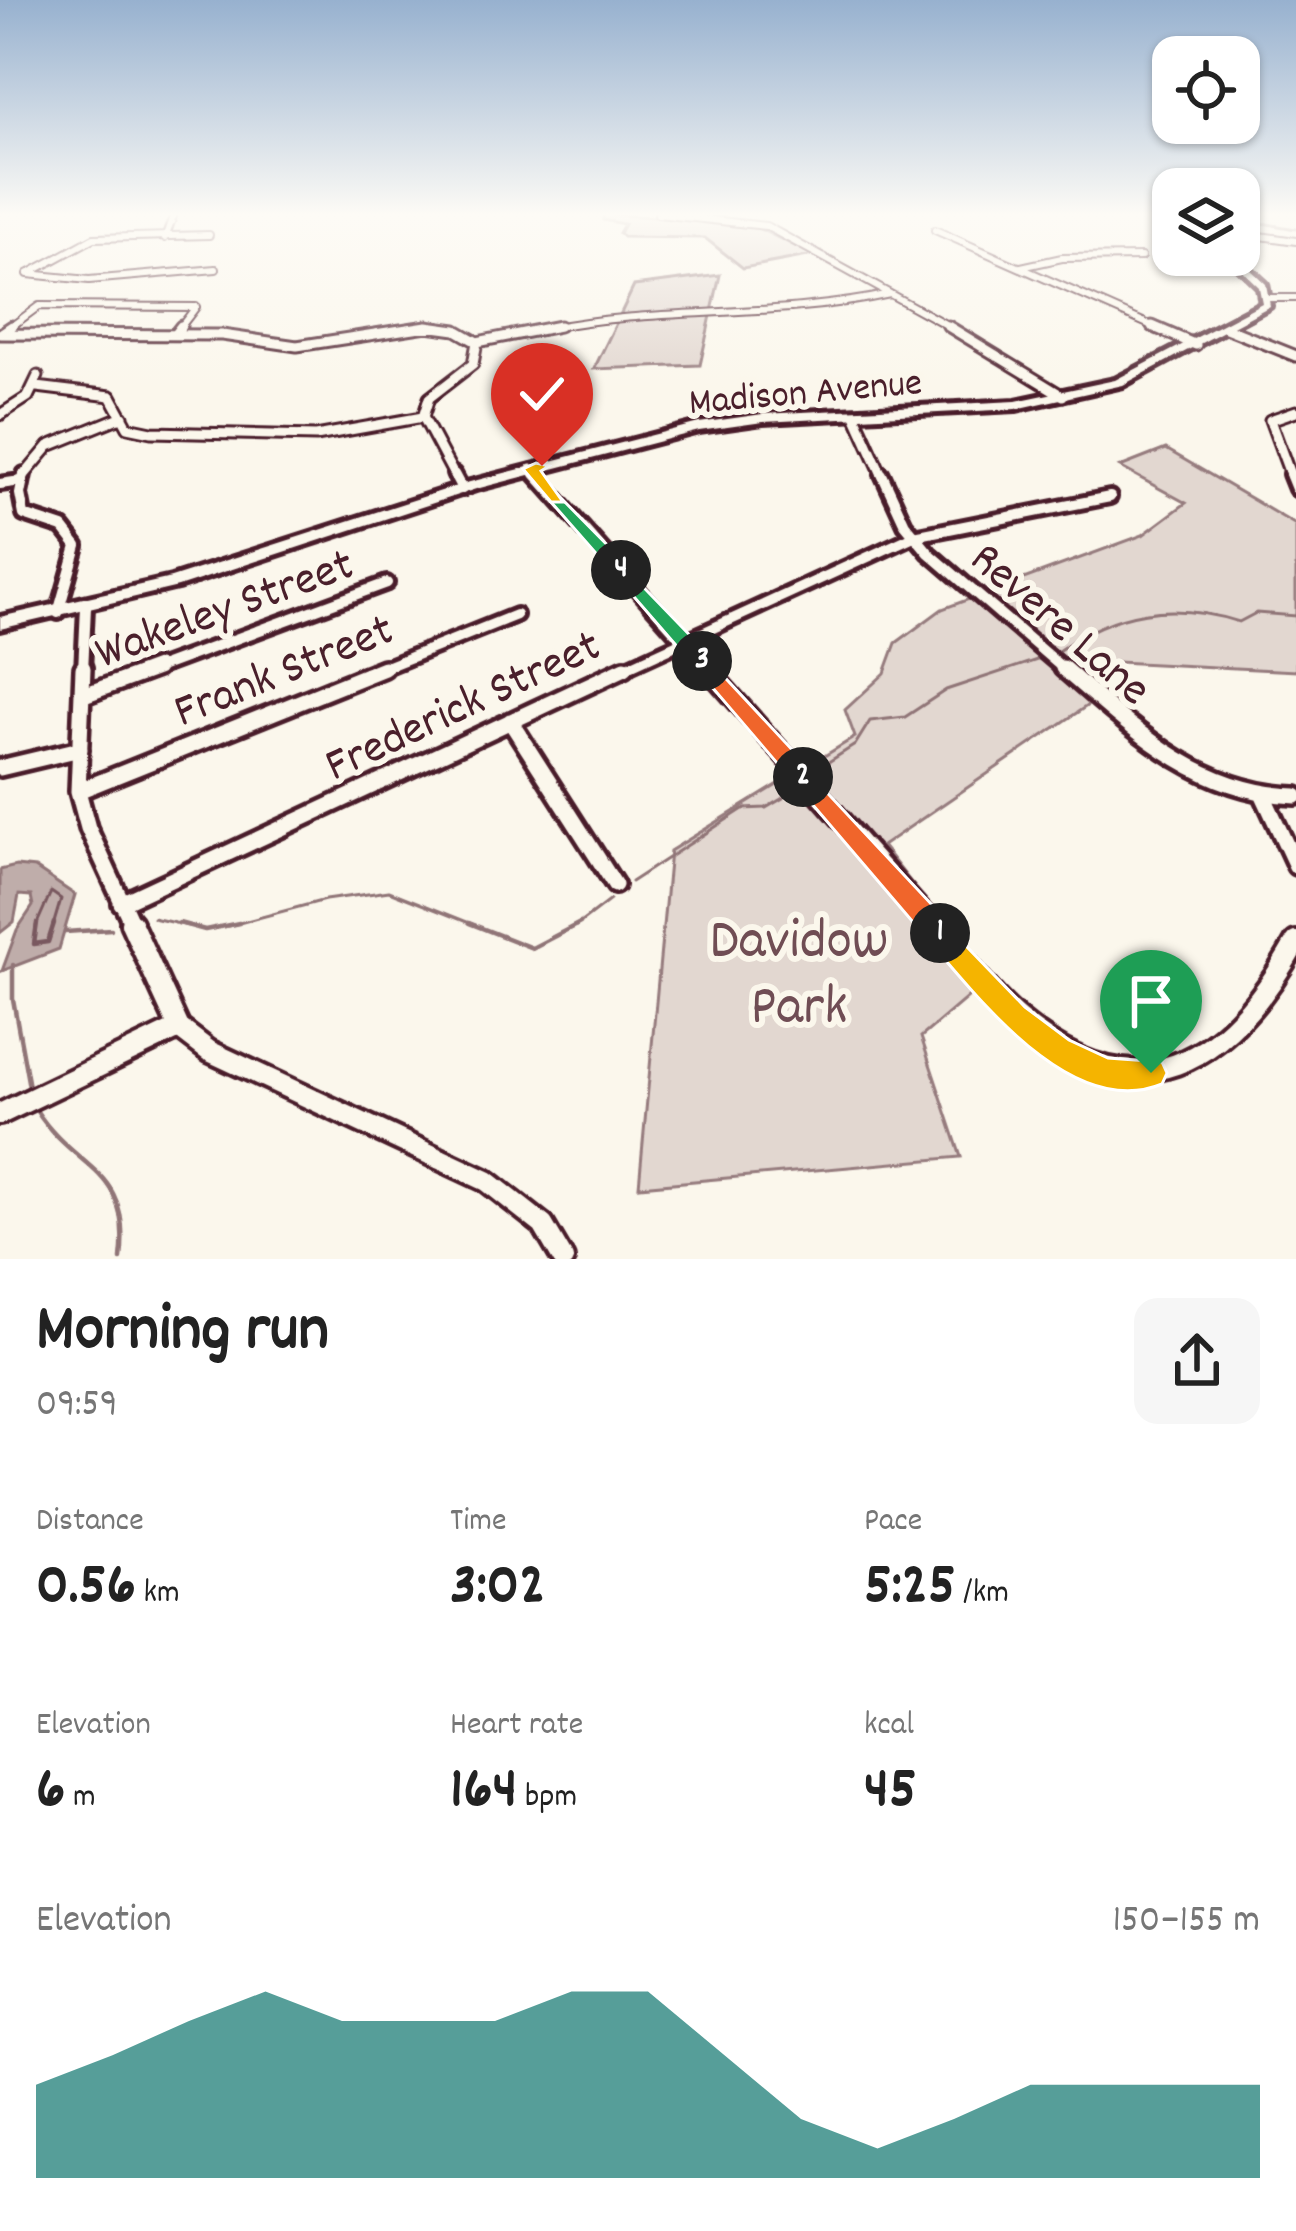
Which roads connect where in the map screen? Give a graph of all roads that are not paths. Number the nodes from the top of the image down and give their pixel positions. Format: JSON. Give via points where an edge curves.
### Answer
{"nodes":[{"id":1,"x":30,"y":273,"type":"edge"},
{"id":2,"x":173,"y":273,"type":"edge"},
{"id":3,"x":850,"y":273,"type":"edge"},
{"id":4,"x":1033,"y":273,"type":"edge"},
{"id":5,"x":1249,"y":276,"type":"edge"},
{"id":6,"x":890,"y":294,"type":"junction"},
{"id":7,"x":1268,"y":298,"type":"junction"},
{"id":8,"x":1296,"y":298,"type":"edge"},
{"id":9,"x":0,"y":315,"type":"edge"},
{"id":10,"x":24,"y":315,"type":"junction"},
{"id":11,"x":1226,"y":328,"type":"junction"},
{"id":12,"x":0,"y":334,"type":"edge"},
{"id":13,"x":174,"y":335,"type":"junction"},
{"id":14,"x":477,"y":342,"type":"junction"},
{"id":15,"x":1196,"y":345,"type":"junction"},
{"id":16,"x":1296,"y":356,"type":"edge"},
{"id":17,"x":1063,"y":396,"type":"junction"},
{"id":18,"x":1296,"y":412,"type":"edge"},
{"id":19,"x":0,"y":415,"type":"edge"},
{"id":20,"x":855,"y":415,"type":"junction"},
{"id":21,"x":123,"y":416,"type":"junction"},
{"id":22,"x":423,"y":417,"type":"junction"},
{"id":23,"x":531,"y":469,"type":"junction"},
{"id":24,"x":21,"y":481,"type":"junction"},
{"id":25,"x":0,"y":484,"type":"edge"},
{"id":26,"x":1296,"y":488,"type":"edge"},
{"id":27,"x":462,"y":489,"type":"junction"},
{"id":28,"x":1110,"y":497,"type":"dead end"},
{"id":29,"x":914,"y":536,"type":"junction"},
{"id":30,"x":386,"y":583,"type":"dead end"},
{"id":31,"x":86,"y":607,"type":"junction"},
{"id":32,"x":58,"y":613,"type":"junction"},
{"id":33,"x":516,"y":615,"type":"dead end"},
{"id":34,"x":0,"y":623,"type":"edge"},
{"id":35,"x":685,"y":641,"type":"junction"},
{"id":36,"x":84,"y":694,"type":"junction"},
{"id":37,"x":510,"y":721,"type":"junction"},
{"id":38,"x":80,"y":749,"type":"junction"},
{"id":39,"x":0,"y":768,"type":"edge"},
{"id":40,"x":78,"y":791,"type":"junction"},
{"id":41,"x":1263,"y":795,"type":"junction"},
{"id":42,"x":1296,"y":796,"type":"edge"},
{"id":43,"x":1296,"y":866,"type":"edge"},
{"id":44,"x":616,"y":885,"type":"dead end"},
{"id":45,"x":121,"y":903,"type":"junction"},
{"id":46,"x":1296,"y":942,"type":"edge"},
{"id":47,"x":179,"y":1028,"type":"junction"},
{"id":48,"x":0,"y":1114,"type":"edge"},
{"id":49,"x":563,"y":1259,"type":"edge"}],
"edges":[{"from":1,"to":2,"type":"street","via":[[89,280]]},
{"from":3,"to":6,"type":"street"},
{"from":4,"to":15,"type":"street"},
{"from":5,"to":7,"type":"street"},
{"from":6,"to":14,"type":"street","via":[[798,313],[611,319]]},
{"from":6,"to":17,"type":"street"},
{"from":7,"to":8,"type":"street"},
{"from":7,"to":11,"type":"street","name":"Madison Avenue"},
{"from":9,"to":10,"type":"street"},
{"from":10,"to":12,"type":"street"},
{"from":10,"to":13,"type":"street","via":[[39,306],[196,307]]},
{"from":11,"to":15,"type":"street","name":"Madison Avenue"},
{"from":11,"to":16,"type":"street"},
{"from":12,"to":13,"type":"street"},
{"from":13,"to":14,"type":"street","via":[[297,346],[427,326]]},
{"from":14,"to":22,"type":"street","via":[[473,364],[429,398]]},
{"from":15,"to":17,"type":"street","name":"Madison Avenue","via":[[1139,376]]},
{"from":17,"to":20,"type":"street","name":"Madison Avenue"},
{"from":18,"to":26,"type":"street","via":[[1270,420]]},
{"from":19,"to":21,"type":"street","via":[[37,382],[98,391],[119,401]]},
{"from":20,"to":23,"type":"street","name":"Madison Avenue","via":[[699,427]]},
{"from":20,"to":29,"type":"street","name":"Revere Lane"},
{"from":21,"to":22,"type":"street","via":[[136,430],[293,436]]},
{"from":21,"to":24,"type":"street","via":[[55,440],[29,461]]},
{"from":22,"to":27,"type":"street"},
{"from":23,"to":27,"type":"street","name":"Madison Avenue"},
{"from":23,"to":35,"type":"street"},
{"from":24,"to":25,"type":"street"},
{"from":24,"to":32,"type":"street","via":[[24,515],[63,528],[77,546]]},
{"from":27,"to":31,"type":"street","name":"Madison Avenue"},
{"from":28,"to":29,"type":"street","name":"Frederick Street"},
{"from":29,"to":35,"type":"street","name":"Frederick Street"},
{"from":29,"to":41,"type":"street","name":"Revere Lane","via":[[1157,749],[1190,770]]},
{"from":30,"to":36,"type":"street","name":"Wakeley Street"},
{"from":31,"to":32,"type":"street","name":"Madison Avenue"},
{"from":31,"to":36,"type":"street"},
{"from":32,"to":34,"type":"street","name":"Madison Avenue"},
{"from":33,"to":40,"type":"street","name":"Frank Street"},
{"from":35,"to":37,"type":"street","name":"Frederick Street"},
{"from":35,"to":46,"type":"street","via":[[1015,1017],[1058,1050],[1107,1073],[1182,1069],[1213,1049]]},
{"from":36,"to":38,"type":"street"},
{"from":37,"to":44,"type":"street"},
{"from":37,"to":45,"type":"street","name":"Frederick Street"},
{"from":38,"to":39,"type":"street"},
{"from":38,"to":40,"type":"street"},
{"from":40,"to":45,"type":"street"},
{"from":41,"to":42,"type":"street","name":"Revere Lane"},
{"from":41,"to":43,"type":"street"},
{"from":45,"to":47,"type":"street"},
{"from":47,"to":48,"type":"street"},
{"from":47,"to":49,"type":"street","via":[[209,1051],[487,1180],[543,1225]]}]}
